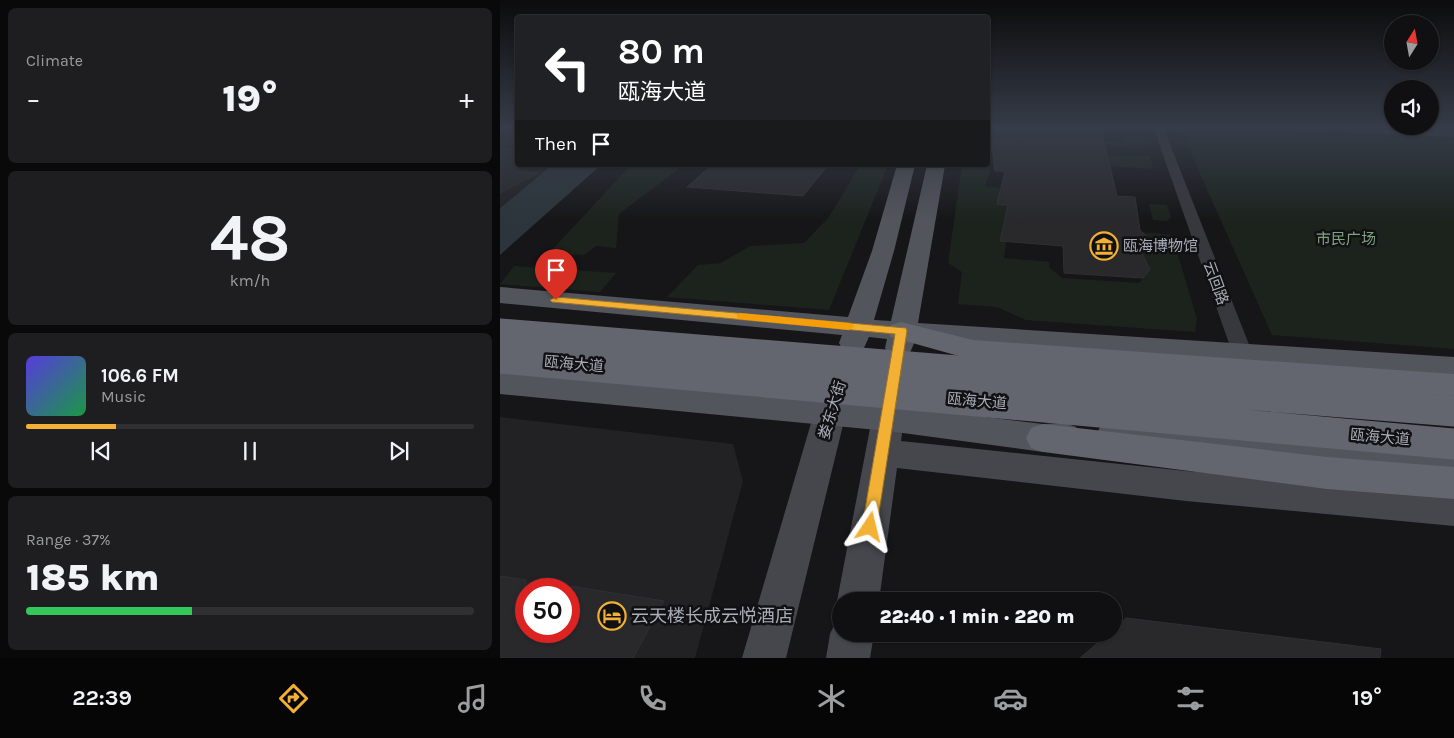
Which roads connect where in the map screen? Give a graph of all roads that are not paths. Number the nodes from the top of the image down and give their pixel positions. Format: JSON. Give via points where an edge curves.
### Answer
{"nodes":[{"id":1,"x":1170,"y":160,"type":"edge"},
{"id":2,"x":905,"y":167,"type":"edge"},
{"id":3,"x":936,"y":167,"type":"edge"},
{"id":4,"x":500,"y":295,"type":"edge"},
{"id":5,"x":858,"y":327,"type":"junction"},
{"id":6,"x":902,"y":331,"type":"junction"},
{"id":7,"x":500,"y":334,"type":"edge"},
{"id":8,"x":1242,"y":352,"type":"junction"},
{"id":9,"x":500,"y":358,"type":"edge"},
{"id":10,"x":1454,"y":368,"type":"edge"},
{"id":11,"x":500,"y":383,"type":"edge"},
{"id":12,"x":1454,"y":385,"type":"edge"},
{"id":13,"x":1454,"y":411,"type":"edge"},
{"id":14,"x":830,"y":413,"type":"junction"},
{"id":15,"x":885,"y":436,"type":"junction"},
{"id":16,"x":1043,"y":438,"type":"junction"},
{"id":17,"x":1454,"y":444,"type":"edge"},
{"id":18,"x":1454,"y":463,"type":"edge"},
{"id":19,"x":1454,"y":483,"type":"edge"},
{"id":20,"x":1454,"y":509,"type":"edge"},
{"id":21,"x":859,"y":592,"type":"edge"},
{"id":22,"x":851,"y":642,"type":"edge"},
{"id":23,"x":764,"y":658,"type":"edge"},
{"id":24,"x":848,"y":658,"type":"edge"}],
"edges":[{"from":1,"to":8,"type":"street","name":"云回路"},
{"from":2,"to":5,"type":"main road","name":"娄东大街"},
{"from":3,"to":6,"type":"main road"},
{"from":4,"to":5,"type":"main road"},
{"from":5,"to":6,"type":"main road"},
{"from":5,"to":14,"type":"main road","name":"娄东大街"},
{"from":6,"to":8,"type":"main road"},
{"from":6,"to":12,"type":"highway","via":[[973,350]]},
{"from":6,"to":15,"type":"main road"},
{"from":7,"to":13,"type":"highway","name":"瓯海大道","bridge":true},
{"from":8,"to":10,"type":"main road"},
{"from":9,"to":17,"type":"highway","name":"瓯海大道","bridge":true},
{"from":11,"to":14,"type":"main road","name":"瓯海大道"},
{"from":14,"to":15,"type":"main road","name":"瓯海大道"},
{"from":14,"to":23,"type":"street","name":"娄东大街"},
{"from":15,"to":16,"type":"main road","name":"瓯海大道"},
{"from":15,"to":20,"type":"street","via":[[1186,486]]},
{"from":15,"to":21,"type":"street"},
{"from":16,"to":18,"type":"main road","name":"瓯海大道","via":[[1159,436]]},
{"from":16,"to":19,"type":"highway","via":[[1327,473]]},
{"from":22,"to":24,"type":"street"}]}
